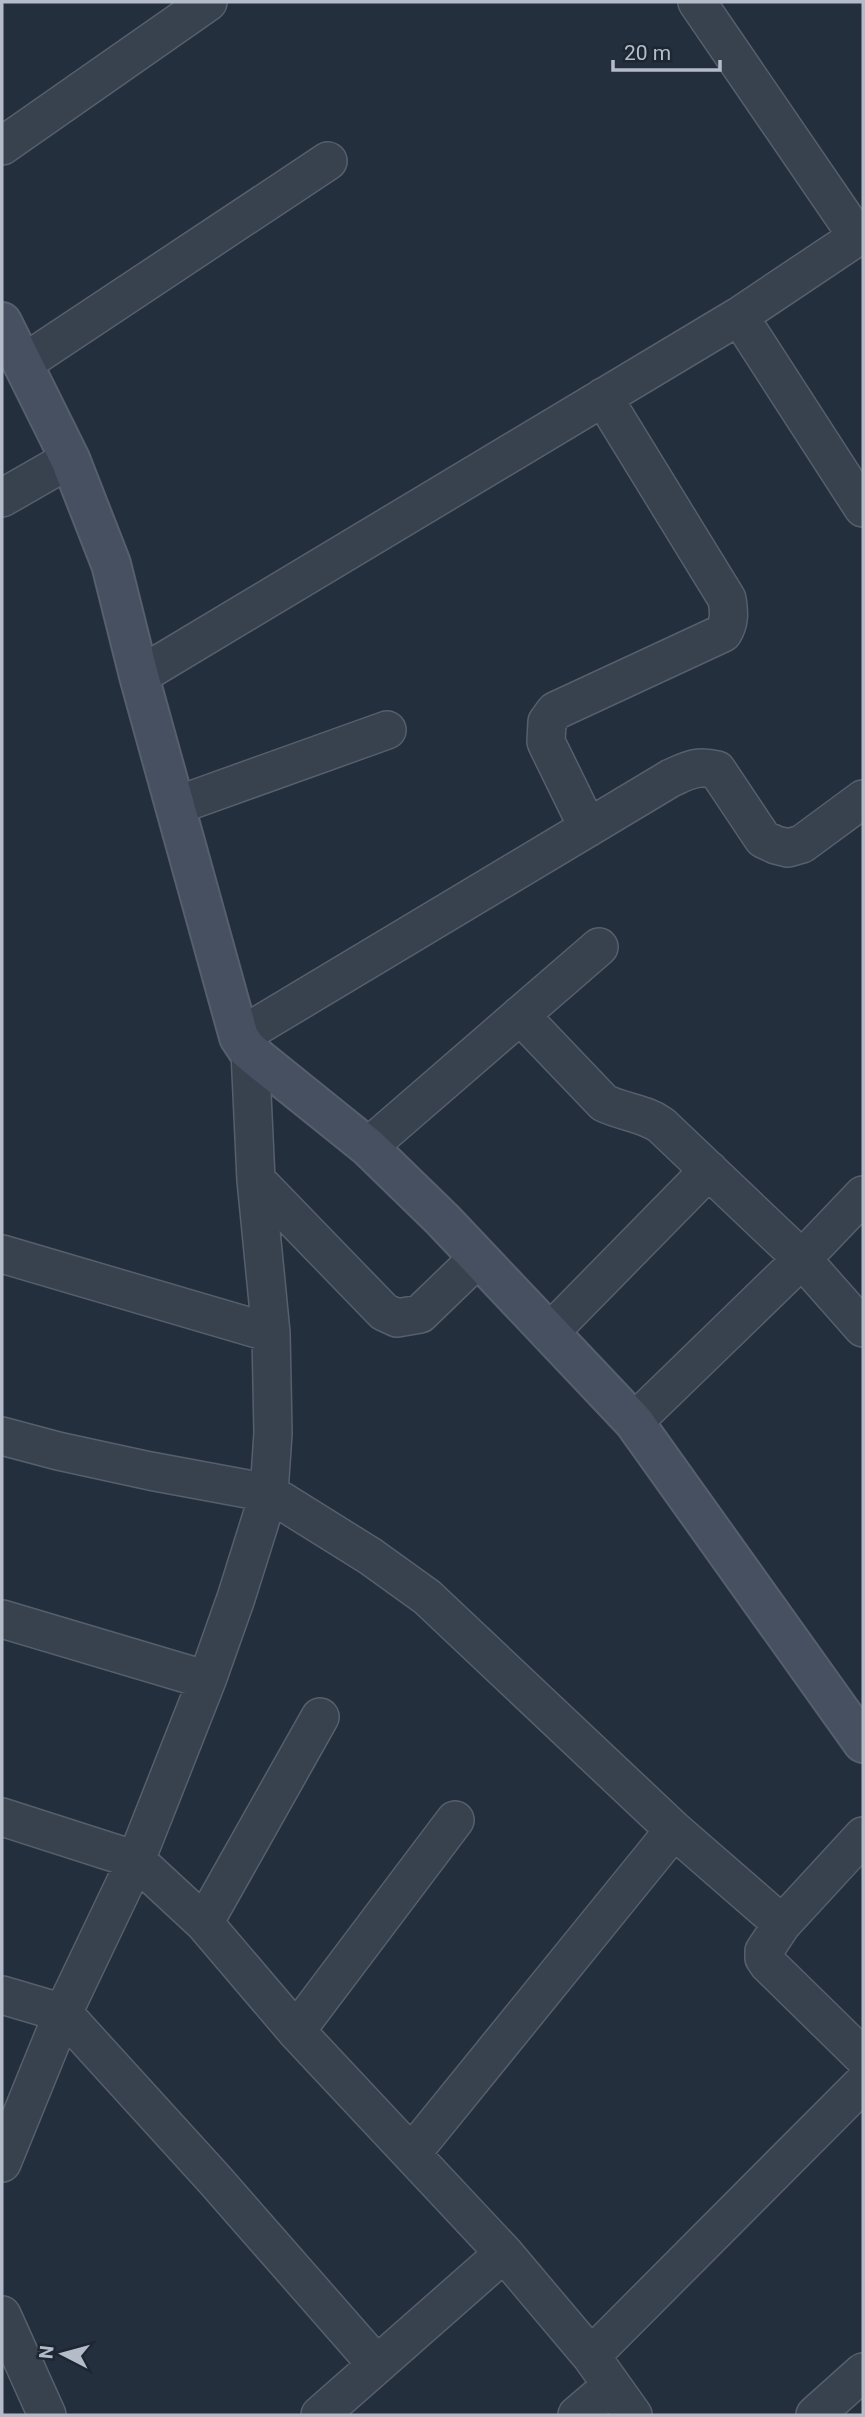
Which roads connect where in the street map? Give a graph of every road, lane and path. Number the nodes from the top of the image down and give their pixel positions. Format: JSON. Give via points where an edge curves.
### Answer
{"nodes":[{"id":1,"x":208,"y":2,"type":"edge"},
{"id":2,"x":698,"y":2,"type":"edge"},
{"id":3,"x":2,"y":146,"type":"edge"},
{"id":4,"x":328,"y":161,"type":"dead end"},
{"id":5,"x":860,"y":234,"type":"edge"},
{"id":6,"x":739,"y":316,"type":"junction"},
{"id":7,"x":2,"y":322,"type":"edge"},
{"id":8,"x":24,"y":363,"type":"junction"},
{"id":9,"x":603,"y":397,"type":"junction"},
{"id":10,"x":70,"y":459,"type":"junction"},
{"id":11,"x":2,"y":498,"type":"edge"},
{"id":12,"x":863,"y":508,"type":"edge"},
{"id":13,"x":139,"y":676,"type":"junction"},
{"id":14,"x":387,"y":730,"type":"dead end"},
{"id":15,"x":863,"y":799,"type":"edge"},
{"id":16,"x":175,"y":806,"type":"junction"},
{"id":17,"x":588,"y":828,"type":"junction"},
{"id":18,"x":600,"y":947,"type":"dead end"},
{"id":19,"x":520,"y":1015,"type":"junction"},
{"id":20,"x":245,"y":1044,"type":"junction"},
{"id":21,"x":369,"y":1147,"type":"junction"},
{"id":22,"x":709,"y":1170,"type":"junction"},
{"id":23,"x":256,"y":1180,"type":"junction"},
{"id":24,"x":863,"y":1195,"type":"edge"},
{"id":25,"x":2,"y":1254,"type":"edge"},
{"id":26,"x":477,"y":1259,"type":"junction"},
{"id":27,"x":802,"y":1259,"type":"junction"},
{"id":28,"x":863,"y":1328,"type":"edge"},
{"id":29,"x":271,"y":1333,"type":"junction"},
{"id":30,"x":550,"y":1333,"type":"junction"},
{"id":31,"x":634,"y":1422,"type":"junction"},
{"id":32,"x":2,"y":1436,"type":"edge"},
{"id":33,"x":269,"y":1493,"type":"junction"},
{"id":34,"x":2,"y":1619,"type":"edge"},
{"id":35,"x":207,"y":1680,"type":"junction"},
{"id":36,"x":320,"y":1717,"type":"dead end"},
{"id":37,"x":863,"y":1743,"type":"edge"},
{"id":38,"x":2,"y":1817,"type":"edge"},
{"id":39,"x":455,"y":1820,"type":"dead end"},
{"id":40,"x":674,"y":1830,"type":"junction"},
{"id":41,"x":863,"y":1836,"type":"edge"},
{"id":42,"x":136,"y":1860,"type":"junction"},
{"id":43,"x":204,"y":1923,"type":"junction"},
{"id":44,"x":782,"y":1924,"type":"junction"},
{"id":45,"x":2,"y":1994,"type":"edge"},
{"id":46,"x":63,"y":2013,"type":"junction"},
{"id":47,"x":296,"y":2031,"type":"junction"},
{"id":48,"x":863,"y":2057,"type":"edge"},
{"id":49,"x":863,"y":2083,"type":"edge"},
{"id":50,"x":412,"y":2153,"type":"junction"},
{"id":51,"x":2,"y":2163,"type":"edge"},
{"id":52,"x":504,"y":2253,"type":"junction"},
{"id":53,"x":2,"y":2315,"type":"edge"},
{"id":54,"x":591,"y":2356,"type":"junction"},
{"id":55,"x":377,"y":2365,"type":"junction"},
{"id":56,"x":863,"y":2372,"type":"edge"},
{"id":57,"x":611,"y":2386,"type":"junction"},
{"id":58,"x":27,"y":2391,"type":"edge"},
{"id":59,"x":320,"y":2415,"type":"edge"},
{"id":60,"x":577,"y":2415,"type":"edge"},
{"id":61,"x":633,"y":2415,"type":"edge"},
{"id":62,"x":815,"y":2415,"type":"edge"}],
"edges":[{"from":1,"to":3,"type":"street"},
{"from":2,"to":5,"type":"street"},
{"from":4,"to":8,"type":"street"},
{"from":5,"to":6,"type":"street"},
{"from":6,"to":9,"type":"street"},
{"from":6,"to":12,"type":"street"},
{"from":7,"to":8,"type":"street"},
{"from":8,"to":10,"type":"street"},
{"from":9,"to":13,"type":"street"},
{"from":9,"to":17,"type":"street","via":[[727,599],[729,613],[723,633],[555,710],[547,722],[546,741]]},
{"from":10,"to":11,"type":"street"},
{"from":10,"to":13,"type":"street","via":[[111,564]]},
{"from":13,"to":16,"type":"street"},
{"from":14,"to":16,"type":"street"},
{"from":15,"to":17,"type":"street","via":[[802,844],[788,848],[763,839],[716,770],[702,766],[671,778]]},
{"from":16,"to":20,"type":"street"},
{"from":17,"to":20,"type":"street"},
{"from":18,"to":19,"type":"street"},
{"from":19,"to":21,"type":"street"},
{"from":19,"to":22,"type":"street","via":[[604,1103],[662,1125]]},
{"from":20,"to":21,"type":"street"},
{"from":20,"to":23,"type":"street"},
{"from":21,"to":26,"type":"street"},
{"from":22,"to":27,"type":"street"},
{"from":22,"to":30,"type":"street"},
{"from":23,"to":26,"type":"street","via":[[384,1312],[397,1318],[420,1314]]},
{"from":23,"to":29,"type":"street"},
{"from":24,"to":27,"type":"street"},
{"from":25,"to":29,"type":"street"},
{"from":26,"to":30,"type":"street"},
{"from":27,"to":28,"type":"street"},
{"from":27,"to":31,"type":"street"},
{"from":29,"to":33,"type":"street"},
{"from":30,"to":31,"type":"street"},
{"from":31,"to":37,"type":"street"},
{"from":32,"to":33,"type":"street","via":[[137,1469]]},
{"from":33,"to":35,"type":"street"},
{"from":33,"to":40,"type":"street","via":[[427,1597]]},
{"from":34,"to":35,"type":"street"},
{"from":35,"to":42,"type":"street"},
{"from":36,"to":43,"type":"street"},
{"from":38,"to":42,"type":"street"},
{"from":39,"to":47,"type":"street"},
{"from":40,"to":44,"type":"street"},
{"from":40,"to":50,"type":"street"},
{"from":41,"to":44,"type":"street"},
{"from":42,"to":43,"type":"street"},
{"from":42,"to":46,"type":"street"},
{"from":43,"to":47,"type":"street"},
{"from":44,"to":48,"type":"street","via":[[764,1958]]},
{"from":45,"to":46,"type":"street"},
{"from":46,"to":51,"type":"street"},
{"from":46,"to":55,"type":"street"},
{"from":47,"to":50,"type":"street"},
{"from":49,"to":54,"type":"street"},
{"from":50,"to":52,"type":"street"},
{"from":52,"to":54,"type":"street"},
{"from":52,"to":55,"type":"street"},
{"from":53,"to":58,"type":"street"},
{"from":54,"to":57,"type":"street"},
{"from":55,"to":59,"type":"street"},
{"from":56,"to":62,"type":"street"},
{"from":57,"to":60,"type":"street"},
{"from":57,"to":61,"type":"street"}]}
